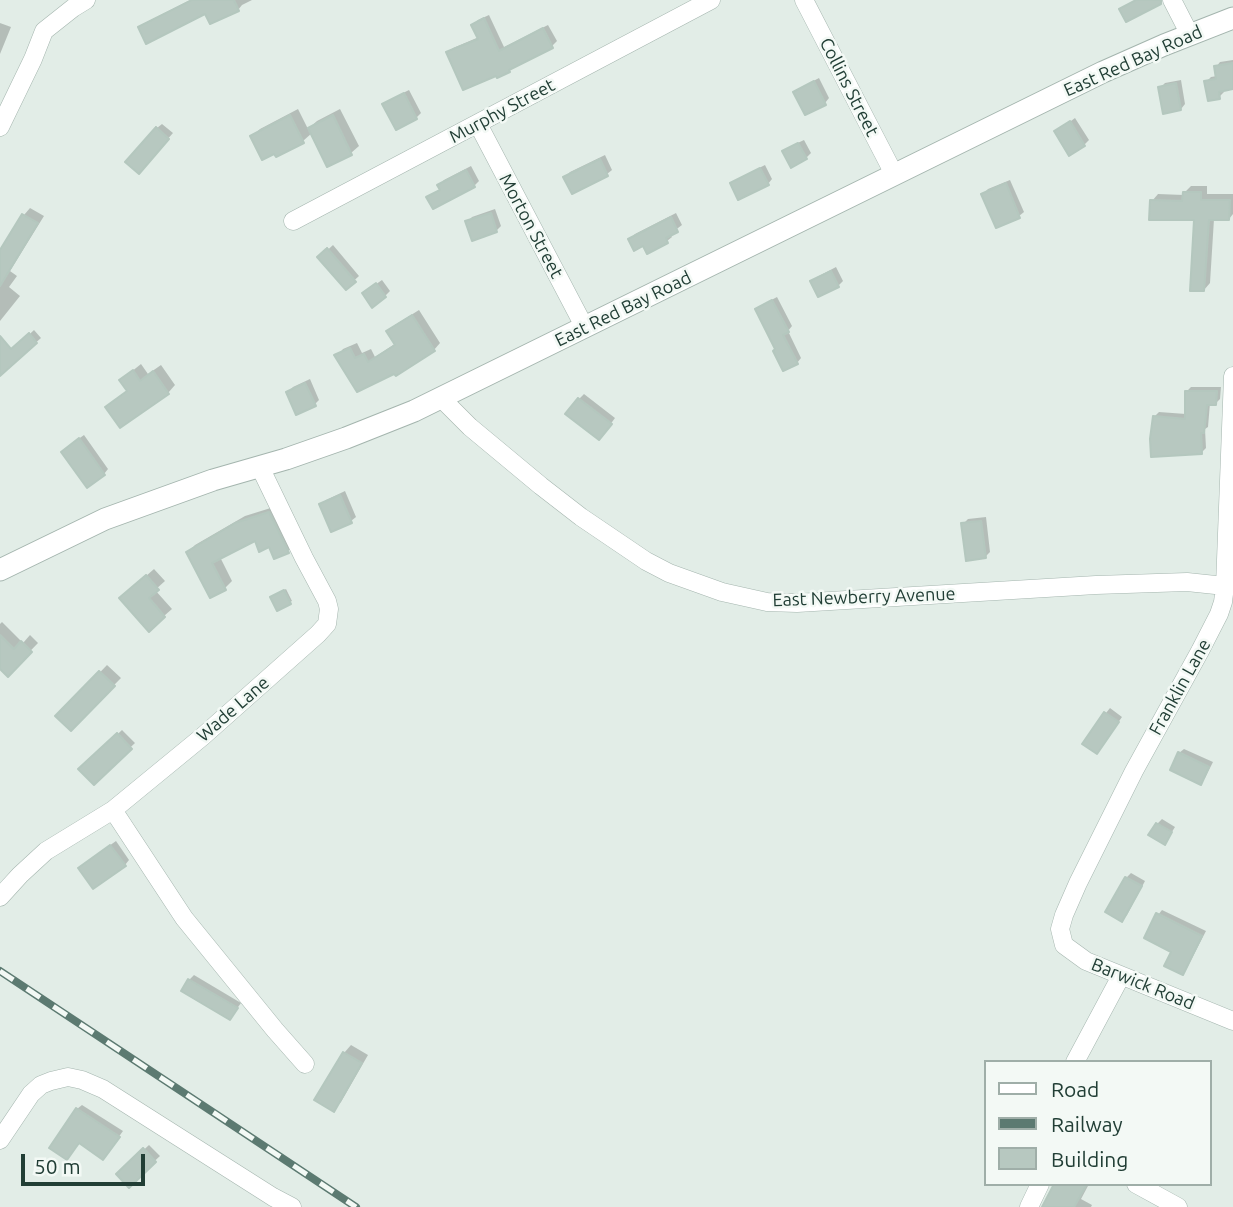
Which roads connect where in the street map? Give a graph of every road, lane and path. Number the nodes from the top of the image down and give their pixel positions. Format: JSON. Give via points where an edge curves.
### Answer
{"nodes":[{"id":1,"x":86,"y":0,"type":"edge"},
{"id":2,"x":711,"y":0,"type":"edge"},
{"id":3,"x":804,"y":0,"type":"edge"},
{"id":4,"x":1171,"y":0,"type":"edge"},
{"id":5,"x":65,"y":3,"type":"edge"},
{"id":6,"x":1233,"y":18,"type":"edge"},
{"id":7,"x":1190,"y":35,"type":"junction"},
{"id":8,"x":478,"y":124,"type":"junction"},
{"id":9,"x":0,"y":127,"type":"edge"},
{"id":10,"x":894,"y":174,"type":"junction"},
{"id":11,"x":293,"y":221,"type":"dead end"},
{"id":12,"x":584,"y":328,"type":"junction"},
{"id":13,"x":1233,"y":376,"type":"edge"},
{"id":14,"x":441,"y":398,"type":"junction"},
{"id":15,"x":260,"y":467,"type":"junction"},
{"id":16,"x":0,"y":570,"type":"edge"},
{"id":17,"x":1229,"y":585,"type":"edge"},
{"id":18,"x":113,"y":810,"type":"junction"},
{"id":19,"x":0,"y":897,"type":"edge"},
{"id":20,"x":1061,"y":937,"type":"joint"},
{"id":21,"x":1121,"y":976,"type":"junction"},
{"id":22,"x":1233,"y":1021,"type":"edge"},
{"id":23,"x":1076,"y":1060,"type":"edge"},
{"id":24,"x":305,"y":1064,"type":"dead end"},
{"id":25,"x":0,"y":1140,"type":"edge"},
{"id":26,"x":1039,"y":1186,"type":"edge"},
{"id":27,"x":1140,"y":1186,"type":"edge"},
{"id":28,"x":292,"y":1207,"type":"edge"},
{"id":29,"x":1029,"y":1207,"type":"edge"},
{"id":30,"x":1178,"y":1207,"type":"edge"}],
"edges":[{"from":1,"to":5,"type":"street"},
{"from":2,"to":8,"type":"street","name":"Murphy Street"},
{"from":3,"to":10,"type":"street","name":"Collins Street"},
{"from":4,"to":7,"type":"street"},
{"from":5,"to":9,"type":"street","via":[[44,31]]},
{"from":6,"to":7,"type":"street","name":"East Red Bay Road"},
{"from":7,"to":10,"type":"street","name":"East Red Bay Road"},
{"from":8,"to":11,"type":"street","name":"Murphy Street"},
{"from":8,"to":12,"type":"street","name":"Morton Street"},
{"from":10,"to":12,"type":"street","name":"East Red Bay Road"},
{"from":12,"to":14,"type":"street","name":"East Red Bay Road"},
{"from":13,"to":17,"type":"street","name":"Franklin Lane"},
{"from":14,"to":15,"type":"street","name":"East Red Bay Road","via":[[371,429]]},
{"from":14,"to":17,"type":"street","name":"East Newberry Avenue","via":[[581,517],[646,561],[722,592],[797,603],[1096,585]]},
{"from":15,"to":16,"type":"street","name":"East Red Bay Road","via":[[105,519]]},
{"from":15,"to":18,"type":"street","name":"Wade Lane","via":[[327,600],[327,624]]},
{"from":17,"to":20,"type":"street","name":"Franklin Lane","via":[[1219,614],[1078,883],[1064,915]]},
{"from":18,"to":19,"type":"street","name":"Wade Lane","via":[[46,851]]},
{"from":18,"to":24,"type":"street","via":[[184,918]]},
{"from":20,"to":21,"type":"street","name":"Barwick Road","via":[[1069,951]]},
{"from":21,"to":22,"type":"street","name":"Barwick Road"},
{"from":21,"to":23,"type":"street"},
{"from":25,"to":28,"type":"street","via":[[41,1086],[68,1077],[82,1080]]},
{"from":26,"to":29,"type":"street"},
{"from":27,"to":30,"type":"street"}]}
